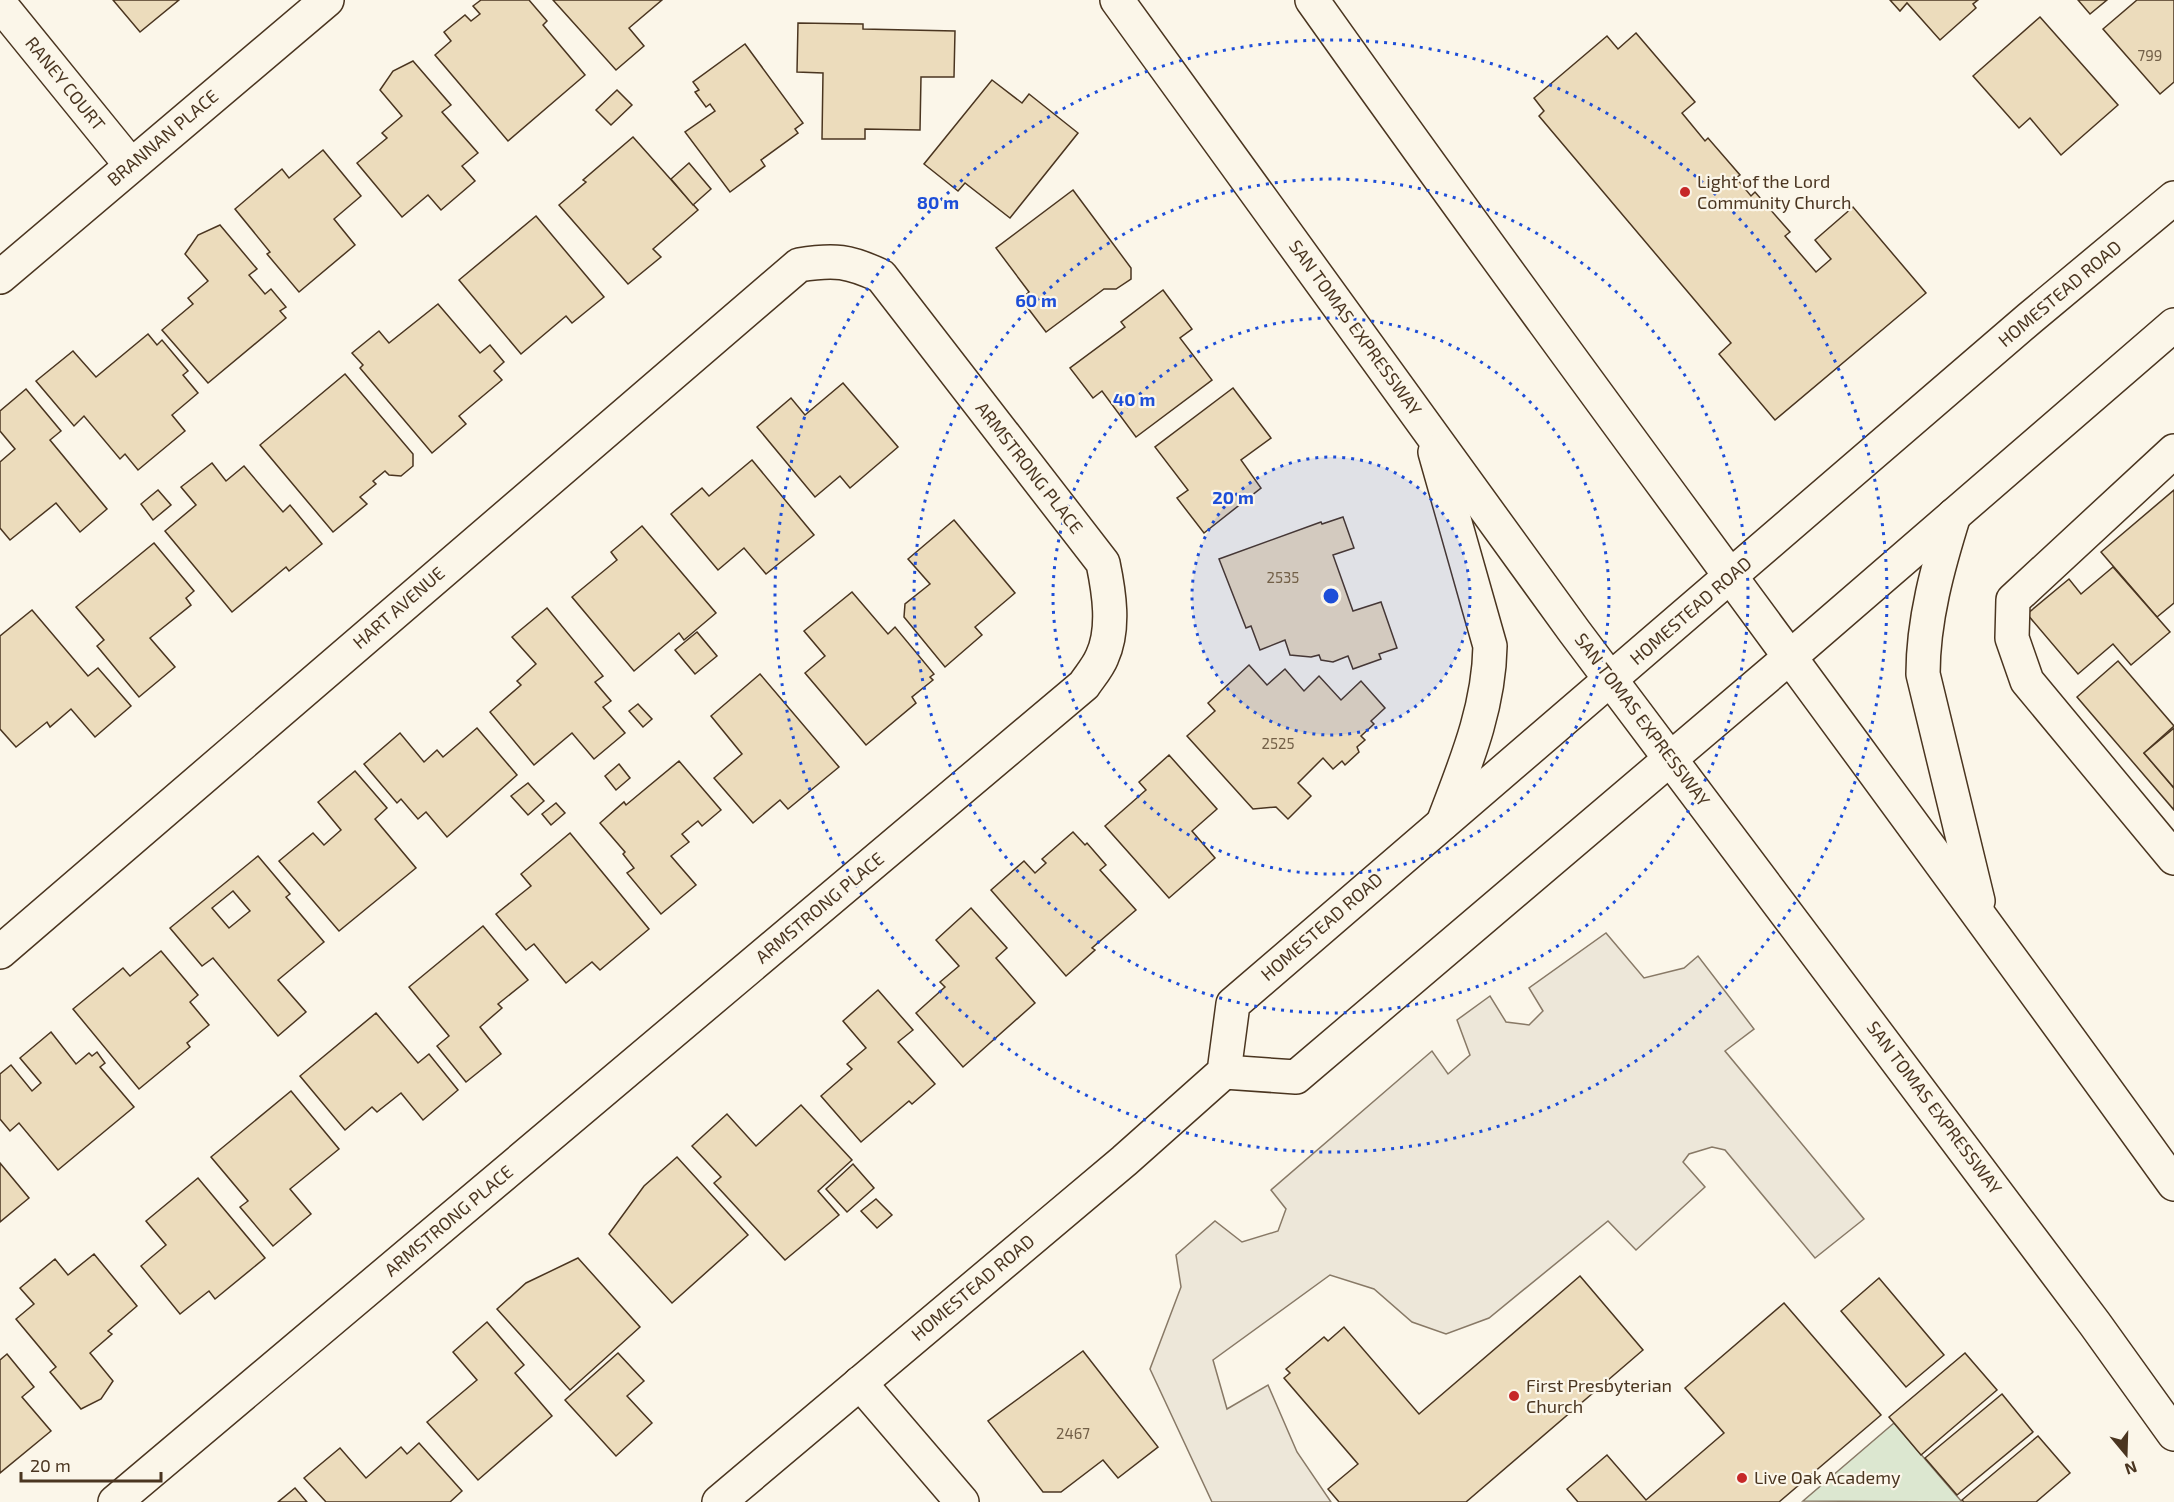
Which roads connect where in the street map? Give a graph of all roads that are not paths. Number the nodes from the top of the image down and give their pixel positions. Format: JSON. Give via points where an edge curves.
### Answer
{"nodes":[{"id":1,"x":327,"y":0,"type":"edge"},
{"id":2,"x":1117,"y":0,"type":"edge"},
{"id":3,"x":1312,"y":0,"type":"edge"},
{"id":4,"x":0,"y":4,"type":"edge"},
{"id":5,"x":130,"y":165,"type":"junction"},
{"id":6,"x":2174,"y":198,"type":"edge"},
{"id":7,"x":799,"y":265,"type":"joint"},
{"id":8,"x":0,"y":277,"type":"edge"},
{"id":9,"x":2174,"y":325,"type":"edge"},
{"id":10,"x":1427,"y":427,"type":"junction"},
{"id":11,"x":2174,"y":451,"type":"edge"},
{"id":12,"x":1954,"y":515,"type":"junction"},
{"id":13,"x":1730,"y":577,"type":"junction"},
{"id":14,"x":1790,"y":657,"type":"junction"},
{"id":15,"x":1611,"y":680,"type":"junction"},
{"id":16,"x":1670,"y":759,"type":"junction"},
{"id":17,"x":1443,"y":823,"type":"junction"},
{"id":18,"x":2174,"y":858,"type":"edge"},
{"id":19,"x":1981,"y":914,"type":"junction"},
{"id":20,"x":0,"y":952,"type":"edge"},
{"id":21,"x":1224,"y":1071,"type":"junction"},
{"id":22,"x":2174,"y":1184,"type":"edge"},
{"id":23,"x":860,"y":1383,"type":"junction"},
{"id":24,"x":2174,"y":1434,"type":"edge"},
{"id":25,"x":115,"y":1502,"type":"edge"},
{"id":26,"x":719,"y":1502,"type":"edge"},
{"id":27,"x":962,"y":1502,"type":"edge"}],
"edges":[{"from":1,"to":5,"type":"main road","name":"BRANNAN PLACE"},
{"from":2,"to":10,"type":"main road","name":"SAN TOMAS EXPRESSWAY"},
{"from":3,"to":13,"type":"main road"},
{"from":4,"to":5,"type":"main road","name":"RANEY COURT"},
{"from":5,"to":8,"type":"main road","name":"BRANNAN PLACE"},
{"from":6,"to":13,"type":"main road","name":"HOMESTEAD ROAD"},
{"from":7,"to":20,"type":"main road","name":"HART AVENUE"},
{"from":7,"to":25,"type":"main road","name":"ARMSTRONG PLACE","via":[[853,262],[881,276],[1103,563],[1109,593],[1109,625],[1103,656],[1084,686]]},
{"from":9,"to":12,"type":"main road"},
{"from":10,"to":15,"type":"main road","name":"SAN TOMAS EXPRESSWAY"},
{"from":10,"to":17,"type":"main road","via":[[1490,646],[1490,674],[1480,716]]},
{"from":11,"to":18,"type":"main road","via":[[2013,600],[2012,638],[2027,681]]},
{"from":12,"to":14,"type":"main road"},
{"from":12,"to":19,"type":"main road","via":[[1939,562],[1923,651],[1923,674]]},
{"from":13,"to":14,"type":"main road"},
{"from":13,"to":15,"type":"main road","name":"HOMESTEAD ROAD"},
{"from":14,"to":16,"type":"main road"},
{"from":14,"to":19,"type":"main road"},
{"from":15,"to":16,"type":"main road","name":"SAN TOMAS EXPRESSWAY"},
{"from":15,"to":17,"type":"main road","name":"HOMESTEAD ROAD"},
{"from":16,"to":21,"type":"main road","via":[[1296,1077]]},
{"from":16,"to":24,"type":"main road","name":"SAN TOMAS EXPRESSWAY"},
{"from":17,"to":21,"type":"main road","name":"HOMESTEAD ROAD","via":[[1233,1004]]},
{"from":19,"to":22,"type":"main road"},
{"from":21,"to":23,"type":"main road","name":"HOMESTEAD ROAD","via":[[1124,1161]]},
{"from":23,"to":26,"type":"main road","name":"HOMESTEAD ROAD"},
{"from":23,"to":27,"type":"main road"}]}
